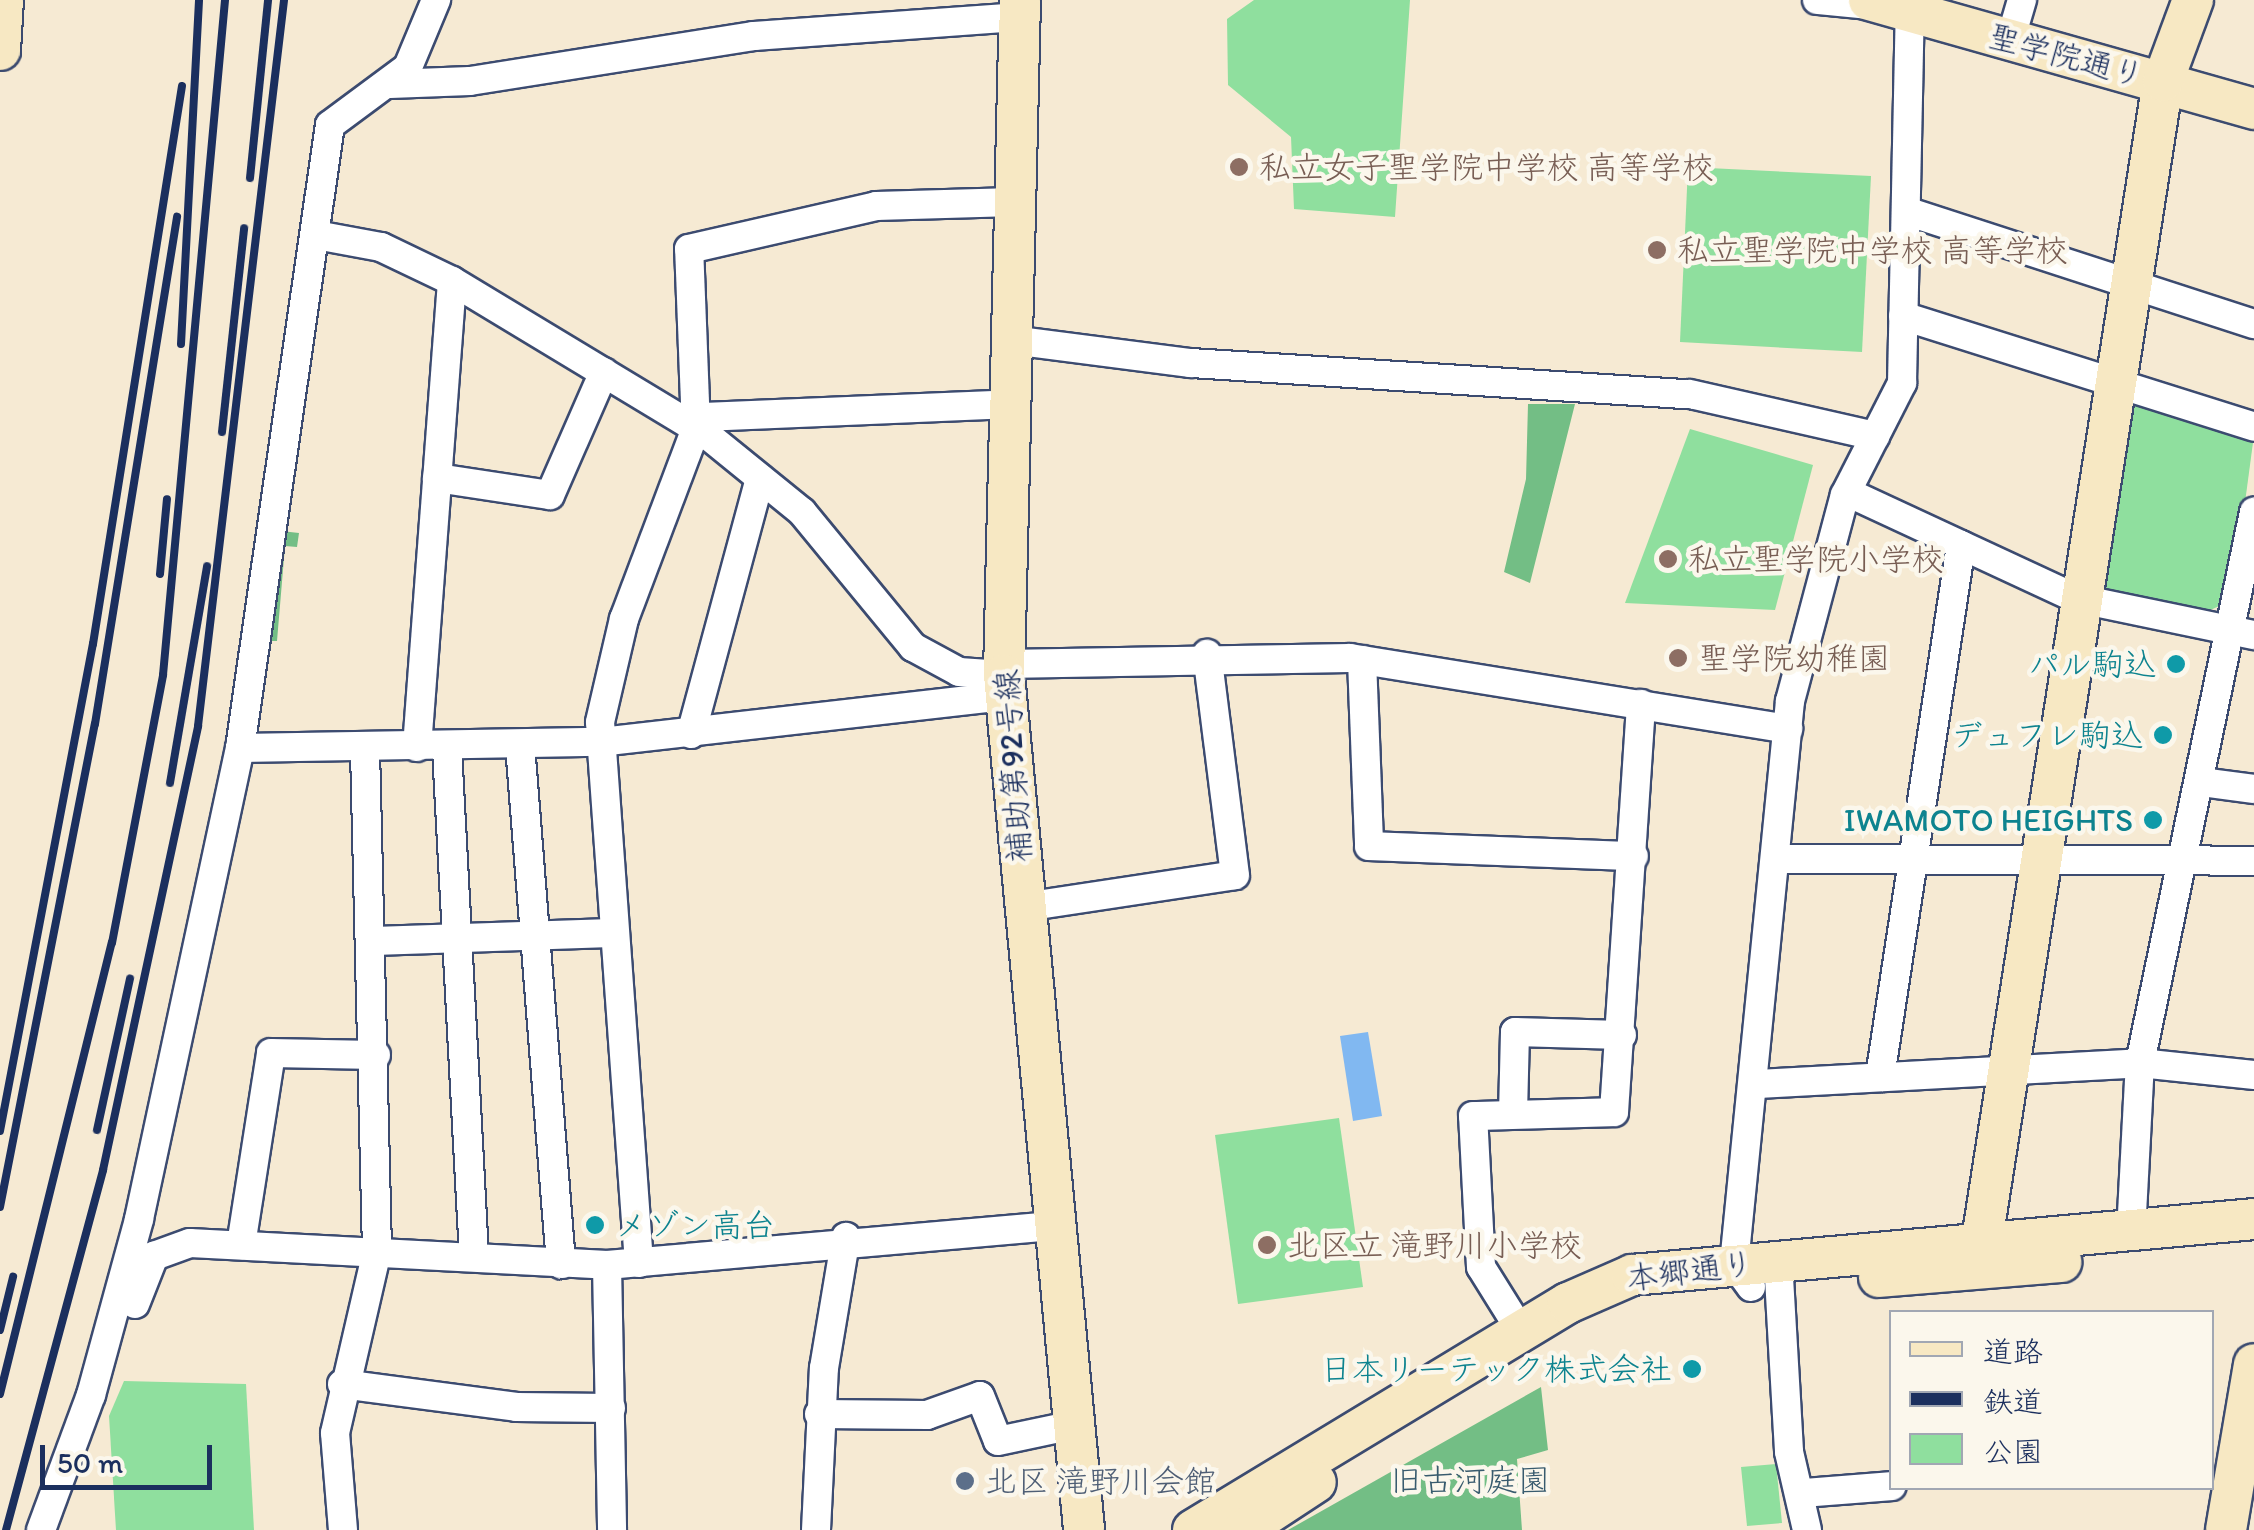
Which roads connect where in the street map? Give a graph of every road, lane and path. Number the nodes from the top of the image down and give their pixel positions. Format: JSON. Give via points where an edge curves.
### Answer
{"nodes":[{"id":1,"x":3,"y":0,"type":"edge"},
{"id":2,"x":436,"y":0,"type":"edge"},
{"id":3,"x":1817,"y":0,"type":"edge"},
{"id":4,"x":2022,"y":0,"type":"edge"},
{"id":5,"x":2193,"y":0,"type":"edge"},
{"id":6,"x":1869,"y":3,"type":"edge"},
{"id":7,"x":1020,"y":9,"type":"edge"},
{"id":8,"x":1910,"y":16,"type":"junction"},
{"id":9,"x":2010,"y":42,"type":"junction"},
{"id":10,"x":0,"y":50,"type":"edge"},
{"id":11,"x":2163,"y":82,"type":"junction"},
{"id":12,"x":390,"y":84,"type":"junction"},
{"id":13,"x":2254,"y":109,"type":"edge"},
{"id":14,"x":1014,"y":202,"type":"junction"},
{"id":15,"x":1906,"y":211,"type":"junction"},
{"id":16,"x":316,"y":235,"type":"junction"},
{"id":17,"x":452,"y":281,"type":"junction"},
{"id":18,"x":2132,"y":283,"type":"junction"},
{"id":19,"x":1903,"y":316,"type":"junction"},
{"id":20,"x":2254,"y":324,"type":"edge"},
{"id":21,"x":1011,"y":340,"type":"junction"},
{"id":22,"x":604,"y":372,"type":"junction"},
{"id":23,"x":2115,"y":387,"type":"junction"},
{"id":24,"x":1010,"y":404,"type":"junction"},
{"id":25,"x":691,"y":420,"type":"junction"},
{"id":26,"x":2254,"y":427,"type":"edge"},
{"id":27,"x":1875,"y":436,"type":"junction"},
{"id":28,"x":438,"y":478,"type":"junction"},
{"id":29,"x":760,"y":478,"type":"junction"},
{"id":30,"x":1847,"y":492,"type":"junction"},
{"id":31,"x":2254,"y":512,"type":"edge"},
{"id":32,"x":1961,"y":545,"type":"junction"},
{"id":33,"x":2082,"y":600,"type":"junction"},
{"id":34,"x":2244,"y":633,"type":"edge"},
{"id":35,"x":1207,"y":654,"type":"junction"},
{"id":36,"x":1362,"y":660,"type":"junction"},
{"id":37,"x":1004,"y":678,"type":"junction"},
{"id":38,"x":1642,"y":704,"type":"junction"},
{"id":39,"x":1788,"y":729,"type":"junction"},
{"id":40,"x":691,"y":734,"type":"junction"},
{"id":41,"x":600,"y":742,"type":"junction"},
{"id":42,"x":520,"y":745,"type":"junction"},
{"id":43,"x":240,"y":748,"type":"junction"},
{"id":44,"x":366,"y":748,"type":"junction"},
{"id":45,"x":417,"y":748,"type":"junction"},
{"id":46,"x":447,"y":749,"type":"junction"},
{"id":47,"x":2201,"y":782,"type":"junction"},
{"id":48,"x":2254,"y":789,"type":"edge"},
{"id":49,"x":1634,"y":856,"type":"junction"},
{"id":50,"x":1914,"y":858,"type":"junction"},
{"id":51,"x":2041,"y":858,"type":"junction"},
{"id":52,"x":1778,"y":859,"type":"junction"},
{"id":53,"x":2184,"y":860,"type":"junction"},
{"id":54,"x":2254,"y":861,"type":"edge"},
{"id":55,"x":1024,"y":907,"type":"junction"},
{"id":56,"x":612,"y":933,"type":"junction"},
{"id":57,"x":534,"y":937,"type":"junction"},
{"id":58,"x":455,"y":940,"type":"junction"},
{"id":59,"x":373,"y":941,"type":"junction"},
{"id":60,"x":1622,"y":1035,"type":"junction"},
{"id":61,"x":376,"y":1055,"type":"junction"},
{"id":62,"x":2140,"y":1063,"type":"junction"},
{"id":63,"x":2008,"y":1069,"type":"junction"},
{"id":64,"x":2254,"y":1076,"type":"edge"},
{"id":65,"x":1880,"y":1078,"type":"junction"},
{"id":66,"x":1758,"y":1084,"type":"junction"},
{"id":67,"x":1513,"y":1114,"type":"junction"},
{"id":68,"x":2254,"y":1219,"type":"edge"},
{"id":69,"x":1054,"y":1226,"type":"junction"},
{"id":70,"x":2131,"y":1233,"type":"junction"},
{"id":71,"x":846,"y":1237,"type":"junction"},
{"id":72,"x":1982,"y":1240,"type":"junction"},
{"id":73,"x":240,"y":1245,"type":"junction"},
{"id":74,"x":2254,"y":1246,"type":"edge"},
{"id":75,"x":377,"y":1250,"type":"junction"},
{"id":76,"x":474,"y":1256,"type":"junction"},
{"id":77,"x":639,"y":1263,"type":"junction"},
{"id":78,"x":561,"y":1264,"type":"junction"},
{"id":79,"x":607,"y":1265,"type":"junction"},
{"id":80,"x":1761,"y":1274,"type":"junction"},
{"id":81,"x":1521,"y":1331,"type":"junction"},
{"id":82,"x":2254,"y":1364,"type":"edge"},
{"id":83,"x":342,"y":1384,"type":"junction"},
{"id":84,"x":91,"y":1395,"type":"junction"},
{"id":85,"x":611,"y":1408,"type":"junction"},
{"id":86,"x":820,"y":1414,"type":"junction"},
{"id":87,"x":1074,"y":1425,"type":"junction"},
{"id":88,"x":2223,"y":1475,"type":"edge"},
{"id":89,"x":1889,"y":1486,"type":"edge"},
{"id":90,"x":1804,"y":1494,"type":"junction"},
{"id":91,"x":41,"y":1530,"type":"edge"},
{"id":92,"x":342,"y":1530,"type":"edge"},
{"id":93,"x":612,"y":1530,"type":"edge"},
{"id":94,"x":816,"y":1530,"type":"edge"},
{"id":95,"x":1084,"y":1530,"type":"edge"},
{"id":96,"x":1193,"y":1530,"type":"edge"},
{"id":97,"x":1243,"y":1530,"type":"edge"},
{"id":98,"x":1807,"y":1530,"type":"edge"},
{"id":99,"x":2226,"y":1530,"type":"edge"}],
"edges":[{"from":1,"to":10,"type":"street"},
{"from":2,"to":12,"type":"street","via":[[408,66]]},
{"from":3,"to":6,"type":"street","name":"聖学院通り"},
{"from":4,"to":9,"type":"street"},
{"from":5,"to":11,"type":"street"},
{"from":6,"to":8,"type":"street","name":"聖学院通り"},
{"from":7,"to":12,"type":"street","via":[[754,36],[470,81]]},
{"from":7,"to":14,"type":"street","name":"補助第92号線"},
{"from":8,"to":9,"type":"street","name":"聖学院通り"},
{"from":8,"to":15,"type":"street"},
{"from":9,"to":11,"type":"street","name":"聖学院通り"},
{"from":11,"to":13,"type":"street","name":"聖学院通り"},
{"from":11,"to":18,"type":"street"},
{"from":12,"to":16,"type":"street","via":[[330,125]]},
{"from":14,"to":21,"type":"street","name":"補助第92号線"},
{"from":14,"to":25,"type":"street","via":[[876,206],[690,249]]},
{"from":15,"to":18,"type":"street"},
{"from":15,"to":19,"type":"street"},
{"from":16,"to":17,"type":"street","via":[[381,247]]},
{"from":16,"to":43,"type":"street"},
{"from":17,"to":22,"type":"street"},
{"from":17,"to":28,"type":"street"},
{"from":18,"to":20,"type":"street"},
{"from":18,"to":23,"type":"street"},
{"from":19,"to":23,"type":"street"},
{"from":19,"to":27,"type":"street","via":[[1902,383]]},
{"from":21,"to":24,"type":"street","name":"補助第92号線"},
{"from":21,"to":27,"type":"street","via":[[1191,363],[1690,394]]},
{"from":22,"to":25,"type":"street"},
{"from":22,"to":28,"type":"street","via":[[550,494]]},
{"from":23,"to":26,"type":"street"},
{"from":23,"to":33,"type":"street"},
{"from":24,"to":25,"type":"street"},
{"from":24,"to":37,"type":"street","name":"補助第92号線"},
{"from":25,"to":29,"type":"street"},
{"from":25,"to":41,"type":"street","via":[[624,619]]},
{"from":27,"to":30,"type":"street"},
{"from":28,"to":45,"type":"street"},
{"from":29,"to":37,"type":"street","via":[[802,512],[913,646],[959,672]]},
{"from":29,"to":40,"type":"street"},
{"from":30,"to":32,"type":"street"},
{"from":30,"to":39,"type":"street"},
{"from":31,"to":34,"type":"street"},
{"from":32,"to":33,"type":"street"},
{"from":32,"to":50,"type":"street"},
{"from":33,"to":34,"type":"street"},
{"from":33,"to":51,"type":"street"},
{"from":34,"to":47,"type":"street"},
{"from":35,"to":36,"type":"street"},
{"from":35,"to":37,"type":"street"},
{"from":35,"to":55,"type":"street","via":[[1236,875]]},
{"from":36,"to":38,"type":"street","via":[[1546,696]]},
{"from":36,"to":49,"type":"street","via":[[1369,846]]},
{"from":37,"to":40,"type":"street"},
{"from":37,"to":55,"type":"street","name":"補助第92号線"},
{"from":38,"to":39,"type":"street"},
{"from":38,"to":49,"type":"street"},
{"from":39,"to":52,"type":"street"},
{"from":40,"to":41,"type":"street"},
{"from":41,"to":42,"type":"street"},
{"from":41,"to":56,"type":"street"},
{"from":42,"to":46,"type":"street"},
{"from":42,"to":57,"type":"street"},
{"from":43,"to":44,"type":"street"},
{"from":43,"to":84,"type":"street","via":[[139,1218]]},
{"from":44,"to":45,"type":"street"},
{"from":44,"to":59,"type":"street"},
{"from":45,"to":46,"type":"street"},
{"from":46,"to":58,"type":"street"},
{"from":47,"to":48,"type":"street"},
{"from":47,"to":53,"type":"street"},
{"from":49,"to":60,"type":"street"},
{"from":50,"to":51,"type":"street"},
{"from":50,"to":52,"type":"street"},
{"from":50,"to":65,"type":"street"},
{"from":51,"to":53,"type":"street"},
{"from":51,"to":63,"type":"street"},
{"from":52,"to":66,"type":"street"},
{"from":53,"to":54,"type":"street"},
{"from":53,"to":62,"type":"street"},
{"from":55,"to":69,"type":"street","name":"補助第92号線"},
{"from":56,"to":57,"type":"street"},
{"from":56,"to":77,"type":"street"},
{"from":57,"to":58,"type":"street"},
{"from":57,"to":78,"type":"street"},
{"from":58,"to":59,"type":"street"},
{"from":58,"to":76,"type":"street"},
{"from":59,"to":61,"type":"street"},
{"from":60,"to":67,"type":"street","via":[[1614,1112]]},
{"from":60,"to":67,"type":"street","via":[[1515,1032]]},
{"from":61,"to":73,"type":"street","via":[[271,1053]]},
{"from":61,"to":75,"type":"street"},
{"from":62,"to":63,"type":"street"},
{"from":62,"to":64,"type":"street"},
{"from":62,"to":70,"type":"street"},
{"from":63,"to":65,"type":"street"},
{"from":63,"to":72,"type":"street"},
{"from":65,"to":66,"type":"street"},
{"from":66,"to":80,"type":"street"},
{"from":67,"to":81,"type":"street","via":[[1473,1116],[1481,1267]]},
{"from":68,"to":70,"type":"street","name":"本郷通り"},
{"from":69,"to":71,"type":"street"},
{"from":69,"to":87,"type":"street","name":"補助第92号線"},
{"from":70,"to":72,"type":"street","name":"本郷通り"},
{"from":71,"to":77,"type":"street"},
{"from":71,"to":86,"type":"street"},
{"from":72,"to":80,"type":"street","name":"本郷通り"},
{"from":73,"to":75,"type":"street"},
{"from":73,"to":84,"type":"street","via":[[175,1244],[154,1256],[118,1364]]},
{"from":74,"to":80,"type":"street","name":"本郷通り"},
{"from":75,"to":76,"type":"street"},
{"from":75,"to":83,"type":"street"},
{"from":76,"to":78,"type":"street"},
{"from":77,"to":79,"type":"street"},
{"from":78,"to":79,"type":"street"},
{"from":79,"to":85,"type":"street"},
{"from":80,"to":81,"type":"street","name":"本郷通り","via":[[1613,1281]]},
{"from":80,"to":90,"type":"street","via":[[1788,1452]]},
{"from":80,"to":97,"type":"street","name":"本郷通り","via":[[1600,1314]]},
{"from":81,"to":96,"type":"street","name":"本郷通り"},
{"from":82,"to":88,"type":"street"},
{"from":83,"to":85,"type":"street","via":[[516,1407]]},
{"from":83,"to":92,"type":"street","via":[[335,1433]]},
{"from":84,"to":91,"type":"street"},
{"from":85,"to":93,"type":"street"},
{"from":86,"to":87,"type":"street","via":[[927,1415],[980,1396],[998,1441]]},
{"from":86,"to":94,"type":"street"},
{"from":87,"to":95,"type":"street","name":"補助第92号線"},
{"from":88,"to":99,"type":"street"},
{"from":89,"to":90,"type":"street"},
{"from":90,"to":98,"type":"street"}]}
